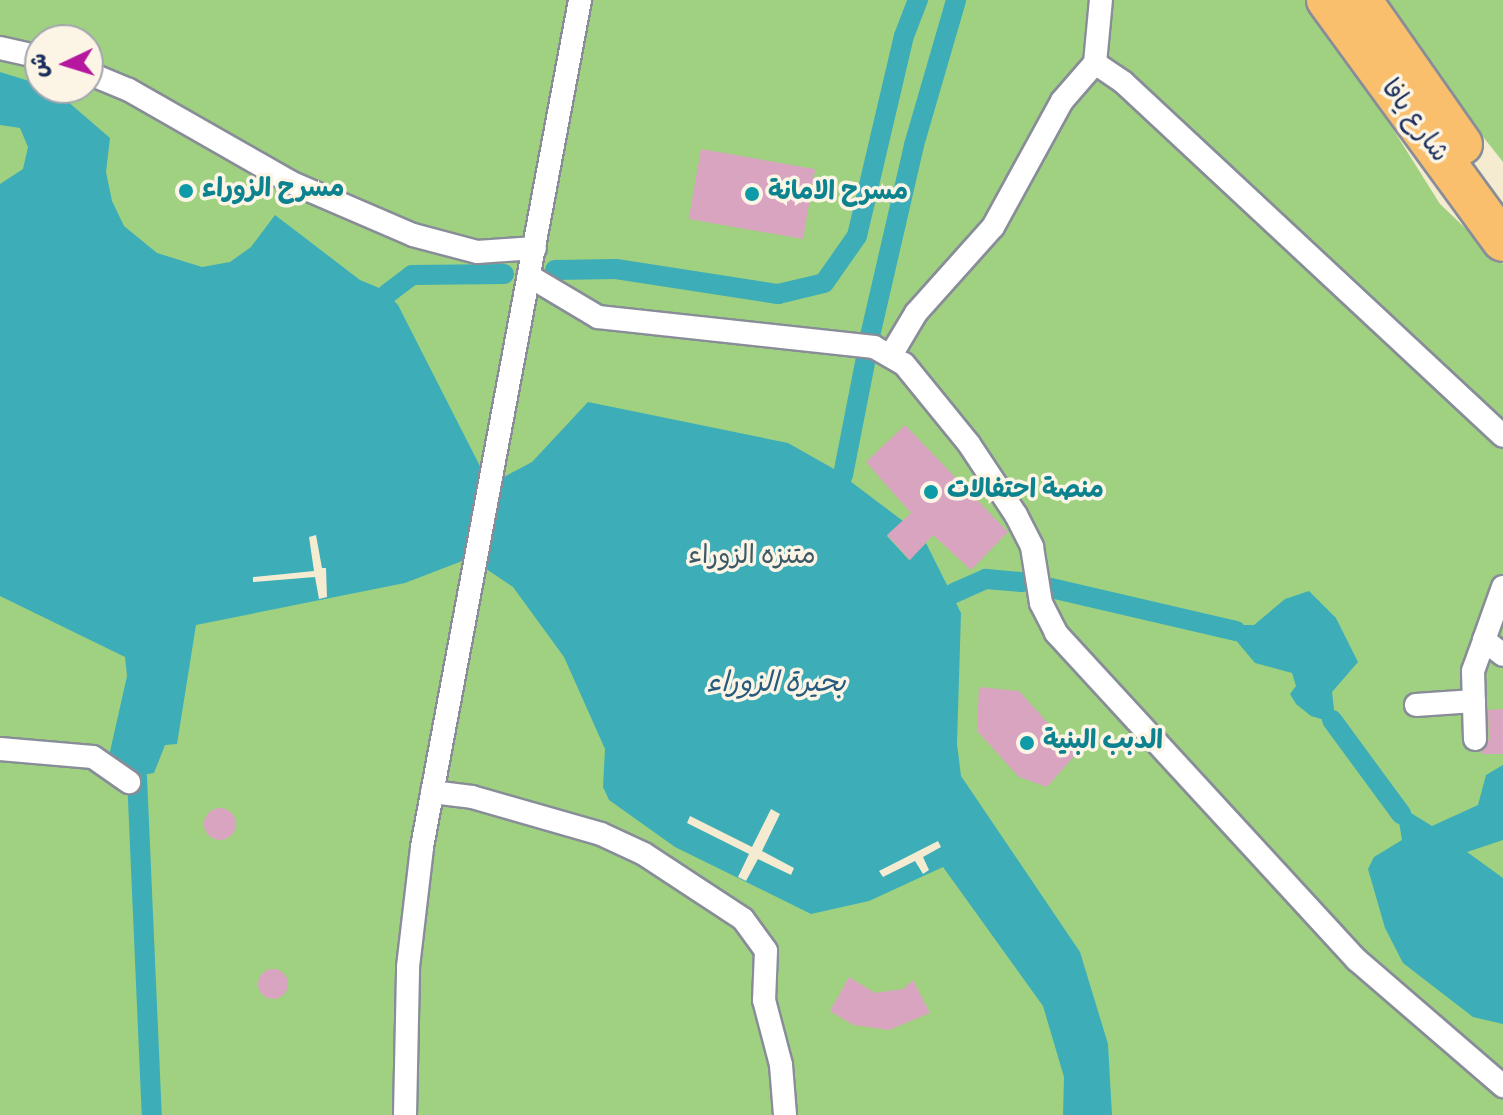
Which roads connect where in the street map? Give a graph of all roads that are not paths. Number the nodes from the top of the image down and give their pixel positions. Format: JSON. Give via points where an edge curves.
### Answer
{"nodes":[{"id":1,"x":580,"y":0,"type":"edge"},
{"id":2,"x":1101,"y":0,"type":"edge"},
{"id":3,"x":1327,"y":0,"type":"edge"},
{"id":4,"x":1361,"y":0,"type":"edge"},
{"id":5,"x":0,"y":48,"type":"edge"},
{"id":6,"x":24,"y":53,"type":"edge"},
{"id":7,"x":1095,"y":63,"type":"junction"},
{"id":8,"x":104,"y":80,"type":"edge"},
{"id":9,"x":1503,"y":198,"type":"edge"},
{"id":10,"x":1503,"y":241,"type":"edge"},
{"id":11,"x":535,"y":248,"type":"junction"},
{"id":12,"x":529,"y":276,"type":"junction"},
{"id":13,"x":891,"y":355,"type":"junction"},
{"id":14,"x":1503,"y":436,"type":"edge"},
{"id":15,"x":1503,"y":587,"type":"edge"},
{"id":16,"x":1484,"y":640,"type":"junction"},
{"id":17,"x":1503,"y":655,"type":"edge"},
{"id":18,"x":1474,"y":701,"type":"junction"},
{"id":19,"x":1416,"y":705,"type":"dead end"},
{"id":20,"x":1475,"y":739,"type":"dead end"},
{"id":21,"x":0,"y":749,"type":"edge"},
{"id":22,"x":129,"y":782,"type":"dead end"},
{"id":23,"x":432,"y":792,"type":"junction"},
{"id":24,"x":1503,"y":1086,"type":"edge"},
{"id":25,"x":405,"y":1115,"type":"edge"},
{"id":26,"x":785,"y":1115,"type":"edge"}],
"edges":[{"from":1,"to":11,"type":"street"},
{"from":2,"to":7,"type":"street"},
{"from":3,"to":10,"type":"highway","name":"شارع يافا"},
{"from":4,"to":9,"type":"highway","name":"شارع يافا"},
{"from":5,"to":6,"type":"street"},
{"from":7,"to":13,"type":"street","via":[[1062,101],[1009,203],[916,313]]},
{"from":7,"to":14,"type":"street","via":[[1123,82]]},
{"from":8,"to":11,"type":"street","via":[[290,182],[413,235],[477,252]]},
{"from":11,"to":12,"type":"street"},
{"from":12,"to":13,"type":"street","via":[[575,308],[598,317],[795,336],[874,347]]},
{"from":12,"to":23,"type":"street"},
{"from":13,"to":24,"type":"street","via":[[969,444],[1016,515],[1032,547],[1041,603],[1056,633],[1357,960]]},
{"from":15,"to":16,"type":"street"},
{"from":16,"to":17,"type":"street"},
{"from":16,"to":18,"type":"street","via":[[1473,671]]},
{"from":18,"to":19,"type":"street"},
{"from":18,"to":20,"type":"street"},
{"from":21,"to":22,"type":"street","via":[[93,757]]},
{"from":23,"to":25,"type":"street","via":[[408,967]]},
{"from":23,"to":26,"type":"street","via":[[472,797],[601,834],[644,854],[743,919],[766,951],[764,1000],[781,1065]]}]}
